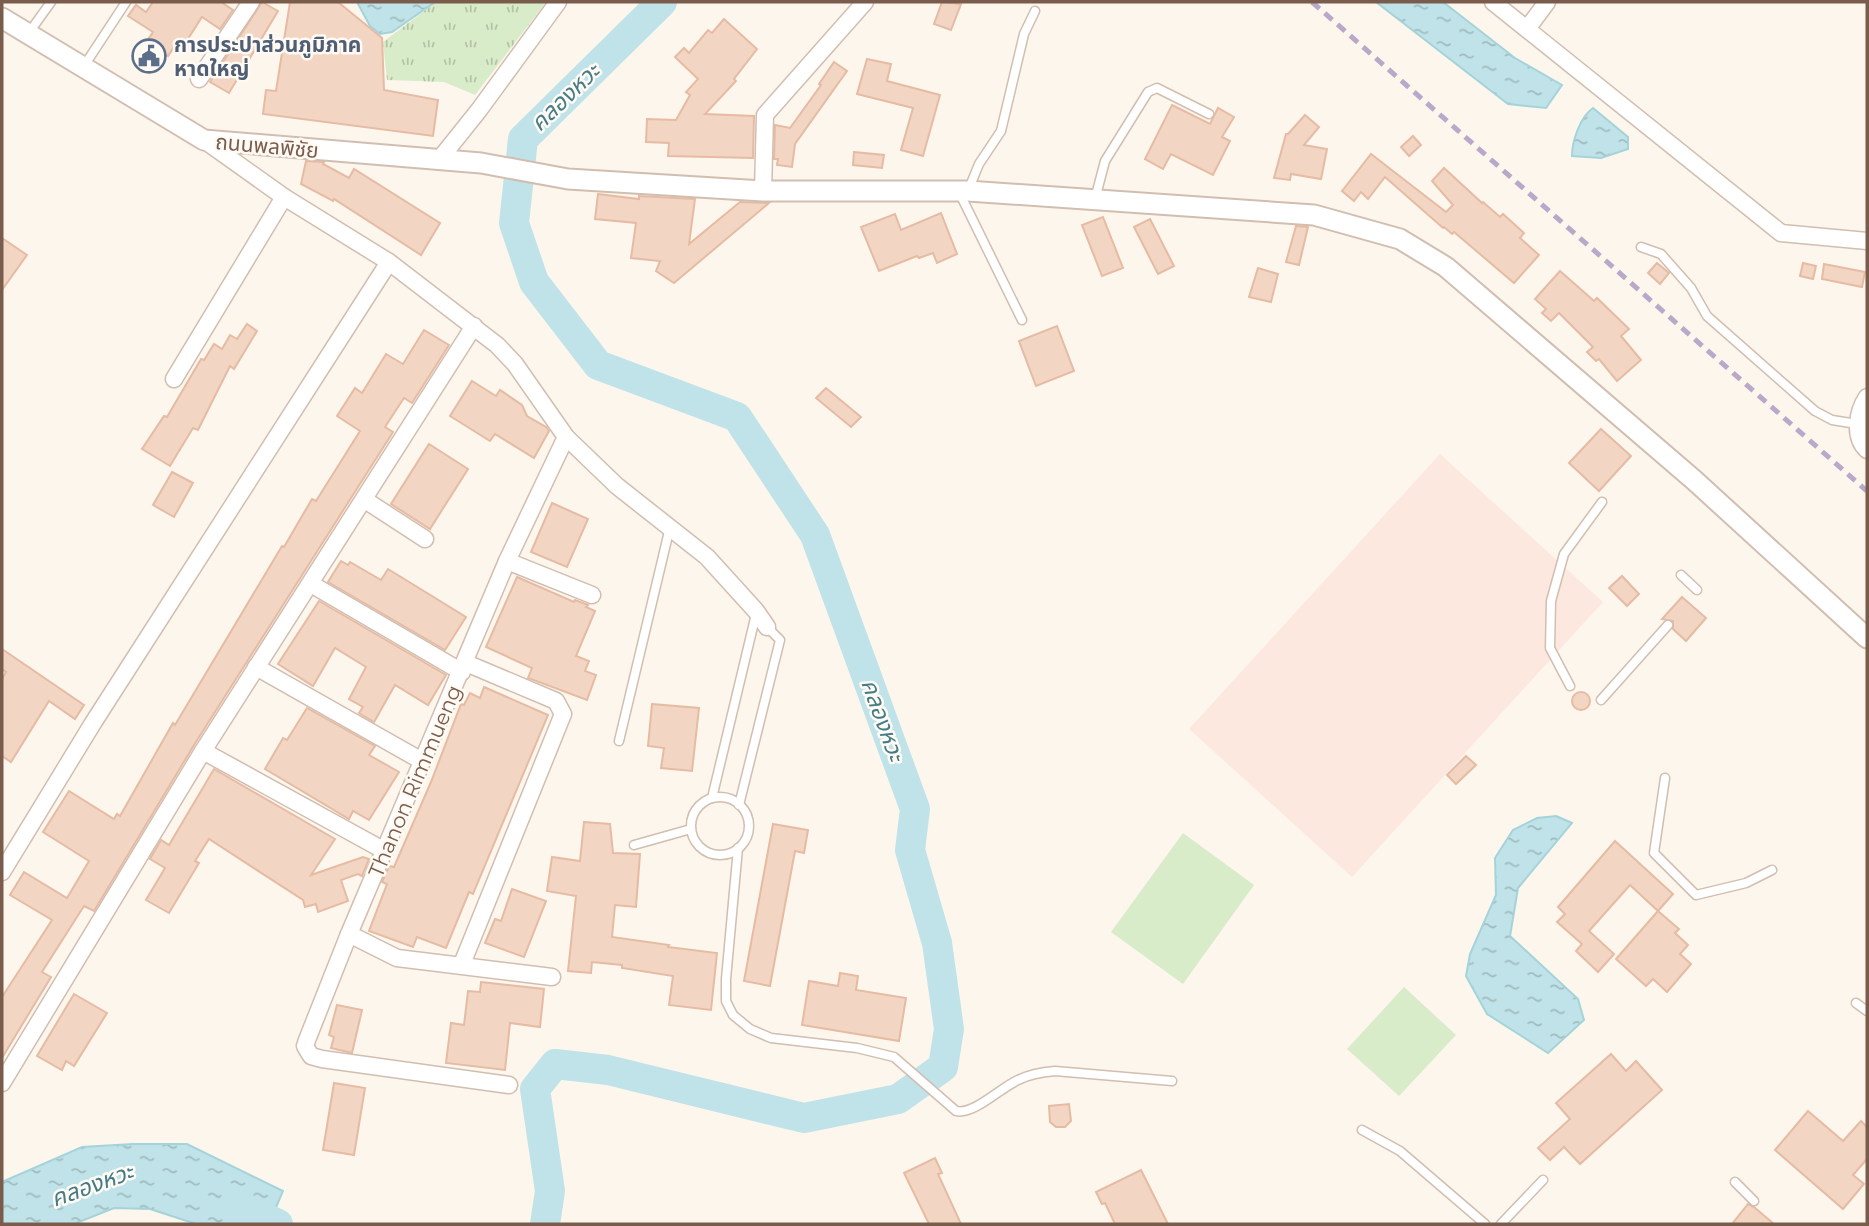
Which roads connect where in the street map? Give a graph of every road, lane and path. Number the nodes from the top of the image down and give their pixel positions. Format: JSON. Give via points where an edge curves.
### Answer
{"nodes":[{"id":1,"x":51,"y":2,"type":"edge"},
{"id":2,"x":126,"y":2,"type":"edge"},
{"id":3,"x":251,"y":2,"type":"edge"},
{"id":4,"x":558,"y":2,"type":"edge"},
{"id":5,"x":864,"y":2,"type":"edge"},
{"id":6,"x":1493,"y":2,"type":"edge"},
{"id":7,"x":1547,"y":2,"type":"edge"},
{"id":8,"x":1035,"y":11,"type":"dead end"},
{"id":9,"x":2,"y":18,"type":"edge"},
{"id":10,"x":1527,"y":29,"type":"junction"},
{"id":11,"x":27,"y":35,"type":"junction"},
{"id":12,"x":82,"y":68,"type":"junction"},
{"id":13,"x":199,"y":79,"type":"dead end"},
{"id":14,"x":1209,"y":114,"type":"dead end"},
{"id":15,"x":204,"y":140,"type":"junction"},
{"id":16,"x":439,"y":160,"type":"junction"},
{"id":17,"x":763,"y":191,"type":"junction"},
{"id":18,"x":963,"y":191,"type":"junction"},
{"id":19,"x":284,"y":197,"type":"junction"},
{"id":20,"x":1095,"y":199,"type":"junction"},
{"id":21,"x":1867,"y":241,"type":"edge"},
{"id":22,"x":1641,"y":247,"type":"dead end"},
{"id":23,"x":388,"y":261,"type":"junction"},
{"id":24,"x":1022,"y":320,"type":"dead end"},
{"id":25,"x":474,"y":326,"type":"junction"},
{"id":26,"x":174,"y":379,"type":"dead end"},
{"id":27,"x":1867,"y":397,"type":"edge"},
{"id":28,"x":1857,"y":424,"type":"junction"},
{"id":29,"x":566,"y":437,"type":"junction"},
{"id":30,"x":1867,"y":450,"type":"edge"},
{"id":31,"x":365,"y":500,"type":"junction"},
{"id":32,"x":1602,"y":502,"type":"dead end"},
{"id":33,"x":670,"y":527,"type":"junction"},
{"id":34,"x":425,"y":538,"type":"dead end"},
{"id":35,"x":507,"y":561,"type":"junction"},
{"id":36,"x":1681,"y":575,"type":"dead end"},
{"id":37,"x":311,"y":584,"type":"junction"},
{"id":38,"x":1697,"y":590,"type":"dead end"},
{"id":39,"x":592,"y":595,"type":"dead end"},
{"id":40,"x":756,"y":611,"type":"junction"},
{"id":41,"x":1668,"y":625,"type":"dead end"},
{"id":42,"x":767,"y":627,"type":"joint"},
{"id":43,"x":1867,"y":638,"type":"edge"},
{"id":44,"x":256,"y":667,"type":"junction"},
{"id":45,"x":464,"y":667,"type":"junction"},
{"id":46,"x":1570,"y":686,"type":"dead end"},
{"id":47,"x":1601,"y":701,"type":"dead end"},
{"id":48,"x":620,"y":741,"type":"dead end"},
{"id":49,"x":203,"y":751,"type":"junction"},
{"id":50,"x":422,"y":761,"type":"junction"},
{"id":51,"x":1665,"y":778,"type":"dead end"},
{"id":52,"x":712,"y":798,"type":"junction"},
{"id":53,"x":739,"y":805,"type":"junction"},
{"id":54,"x":691,"y":829,"type":"junction"},
{"id":55,"x":634,"y":845,"type":"dead end"},
{"id":56,"x":738,"y":848,"type":"junction"},
{"id":57,"x":385,"y":851,"type":"junction"},
{"id":58,"x":1772,"y":870,"type":"dead end"},
{"id":59,"x":2,"y":872,"type":"edge"},
{"id":60,"x":349,"y":934,"type":"junction"},
{"id":61,"x":462,"y":964,"type":"junction"},
{"id":62,"x":552,"y":977,"type":"dead end"},
{"id":63,"x":1856,"y":1003,"type":"dead end"},
{"id":64,"x":1867,"y":1011,"type":"edge"},
{"id":65,"x":1172,"y":1081,"type":"dead end"},
{"id":66,"x":2,"y":1083,"type":"edge"},
{"id":67,"x":509,"y":1085,"type":"dead end"},
{"id":68,"x":1362,"y":1130,"type":"dead end"},
{"id":69,"x":1543,"y":1180,"type":"dead end"},
{"id":70,"x":1735,"y":1182,"type":"dead end"},
{"id":71,"x":1754,"y":1201,"type":"dead end"},
{"id":72,"x":1485,"y":1224,"type":"edge"},
{"id":73,"x":1501,"y":1224,"type":"edge"}],
"edges":[{"from":1,"to":11,"type":"lane"},
{"from":2,"to":12,"type":"lane"},
{"from":3,"to":13,"type":"street"},
{"from":4,"to":16,"type":"street"},
{"from":5,"to":17,"type":"street","via":[[765,115]]},
{"from":6,"to":10,"type":"street"},
{"from":7,"to":10,"type":"street"},
{"from":8,"to":18,"type":"lane","via":[[1024,34],[1001,131]]},
{"from":9,"to":11,"type":"street","name":"ถนนพลพิชัย"},
{"from":10,"to":21,"type":"street","via":[[1781,233]]},
{"from":11,"to":12,"type":"street","name":"ถนนพลพิชัย"},
{"from":12,"to":15,"type":"street","name":"ถนนพลพิชัย"},
{"from":14,"to":20,"type":"lane","via":[[1157,88],[1148,92],[1105,161]]},
{"from":15,"to":16,"type":"street","name":"ถนนพลพิชัย"},
{"from":15,"to":19,"type":"street"},
{"from":16,"to":17,"type":"street","name":"ถนนพลพิชัย","via":[[568,179]]},
{"from":17,"to":18,"type":"street","name":"ถนนพลพิชัย"},
{"from":18,"to":20,"type":"street","name":"ถนนพลพิชัย"},
{"from":18,"to":24,"type":"lane"},
{"from":19,"to":23,"type":"street"},
{"from":19,"to":26,"type":"street"},
{"from":20,"to":43,"type":"street","name":"ถนนพลพิชัย","via":[[1314,215],[1400,239],[1446,267],[1694,480]]},
{"from":22,"to":28,"type":"lane","via":[[1661,254],[1691,288],[1707,316],[1815,411],[1832,420]]},
{"from":23,"to":25,"type":"street"},
{"from":23,"to":59,"type":"street"},
{"from":25,"to":29,"type":"street","via":[[515,364]]},
{"from":25,"to":31,"type":"street"},
{"from":27,"to":28,"type":"street"},
{"from":28,"to":30,"type":"street"},
{"from":29,"to":33,"type":"street","via":[[617,486]]},
{"from":29,"to":35,"type":"street","name":"Thanon Rimmueng"},
{"from":31,"to":34,"type":"street"},
{"from":31,"to":37,"type":"street"},
{"from":32,"to":46,"type":"lane","via":[[1564,554],[1551,601],[1550,648]]},
{"from":33,"to":40,"type":"street","via":[[707,557]]},
{"from":33,"to":48,"type":"lane"},
{"from":35,"to":39,"type":"street"},
{"from":35,"to":45,"type":"street","name":"Thanon Rimmueng"},
{"from":36,"to":38,"type":"lane"},
{"from":37,"to":44,"type":"street"},
{"from":37,"to":45,"type":"street"},
{"from":40,"to":42,"type":"street"},
{"from":40,"to":52,"type":"lane"},
{"from":41,"to":47,"type":"lane"},
{"from":42,"to":53,"type":"lane","via":[[780,640]]},
{"from":44,"to":49,"type":"street"},
{"from":44,"to":50,"type":"street"},
{"from":45,"to":50,"type":"street","name":"Thanon Rimmueng"},
{"from":45,"to":61,"type":"street","via":[[555,701],[564,715]]},
{"from":49,"to":57,"type":"street"},
{"from":49,"to":66,"type":"street"},
{"from":50,"to":57,"type":"street","name":"Thanon Rimmueng"},
{"from":51,"to":58,"type":"lane","via":[[1654,853],[1696,895],[1746,883]]},
{"from":52,"to":53,"type":"lane","via":[[731,799]]},
{"from":52,"to":54,"type":"lane","via":[[696,809]]},
{"from":53,"to":56,"type":"lane","via":[[746,813],[748,832]]},
{"from":54,"to":55,"type":"lane"},
{"from":54,"to":56,"type":"lane","via":[[704,851],[722,855]]},
{"from":56,"to":65,"type":"lane","via":[[726,1001],[750,1029],[771,1038],[894,1056],[956,1111],[965,1113],[1037,1073]]},
{"from":57,"to":60,"type":"street","name":"Thanon Rimmueng"},
{"from":60,"to":61,"type":"street","via":[[397,958]]},
{"from":60,"to":67,"type":"street","name":"Thanon Rimmueng","via":[[305,1046],[311,1056]]},
{"from":61,"to":62,"type":"street"},
{"from":63,"to":64,"type":"lane"},
{"from":68,"to":72,"type":"lane","via":[[1400,1151]]},
{"from":69,"to":73,"type":"lane"},
{"from":70,"to":71,"type":"lane"}]}
